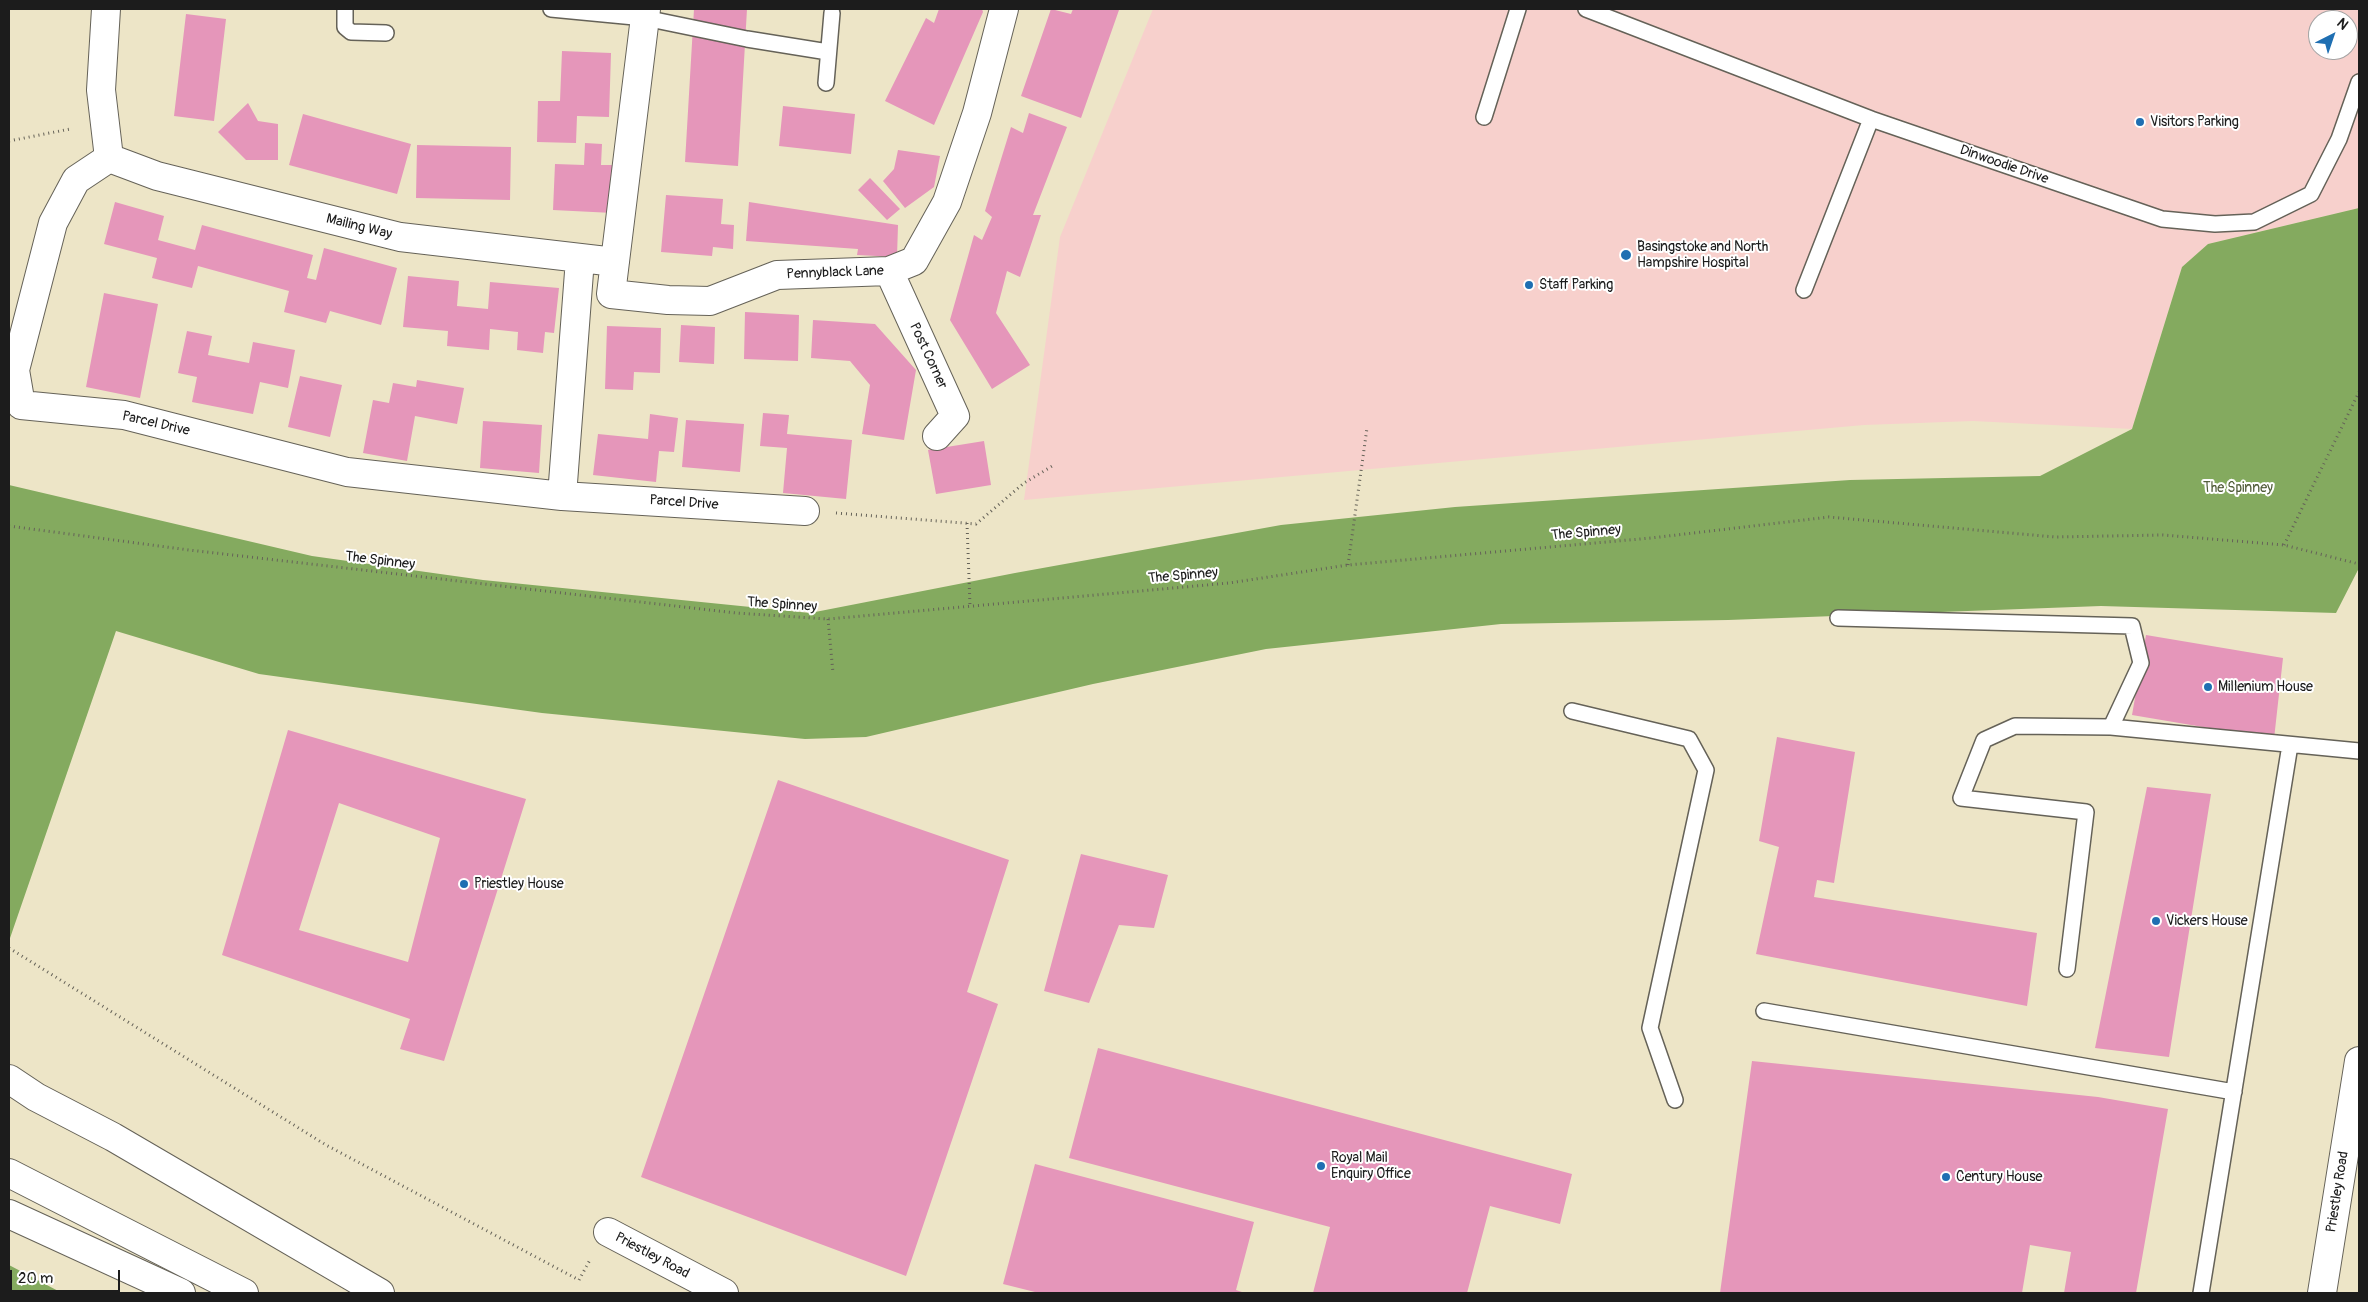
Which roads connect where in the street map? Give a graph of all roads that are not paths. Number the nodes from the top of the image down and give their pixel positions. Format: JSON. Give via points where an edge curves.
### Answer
{"nodes":[{"id":1,"x":106,"y":9,"type":"edge"},
{"id":2,"x":345,"y":9,"type":"edge"},
{"id":3,"x":551,"y":9,"type":"edge"},
{"id":4,"x":1004,"y":9,"type":"edge"},
{"id":5,"x":1518,"y":9,"type":"edge"},
{"id":6,"x":1586,"y":9,"type":"edge"},
{"id":7,"x":646,"y":13,"type":"edge"},
{"id":8,"x":832,"y":13,"type":"dead end"},
{"id":9,"x":386,"y":33,"type":"dead end"},
{"id":10,"x":828,"y":52,"type":"junction"},
{"id":11,"x":2359,"y":82,"type":"edge"},
{"id":12,"x":826,"y":83,"type":"dead end"},
{"id":13,"x":1484,"y":117,"type":"dead end"},
{"id":14,"x":1871,"y":119,"type":"junction"},
{"id":15,"x":110,"y":158,"type":"junction"},
{"id":16,"x":580,"y":258,"type":"junction"},
{"id":17,"x":615,"y":262,"type":"junction"},
{"id":18,"x":889,"y":272,"type":"junction"},
{"id":19,"x":1804,"y":290,"type":"dead end"},
{"id":20,"x":937,"y":436,"type":"dead end"},
{"id":21,"x":562,"y":496,"type":"junction"},
{"id":22,"x":806,"y":511,"type":"road end"},
{"id":23,"x":1838,"y":618,"type":"dead end"},
{"id":24,"x":1572,"y":711,"type":"dead end"},
{"id":25,"x":2111,"y":727,"type":"junction"},
{"id":26,"x":2290,"y":745,"type":"junction"},
{"id":27,"x":2359,"y":751,"type":"edge"},
{"id":28,"x":2067,"y":969,"type":"dead end"},
{"id":29,"x":1764,"y":1011,"type":"dead end"},
{"id":30,"x":2359,"y":1061,"type":"edge"},
{"id":31,"x":9,"y":1079,"type":"edge"},
{"id":32,"x":2234,"y":1092,"type":"junction"},
{"id":33,"x":1675,"y":1100,"type":"dead end"},
{"id":34,"x":9,"y":1173,"type":"edge"},
{"id":35,"x":9,"y":1214,"type":"edge"},
{"id":36,"x":608,"y":1232,"type":"dead end"},
{"id":37,"x":181,"y":1293,"type":"edge"},
{"id":38,"x":244,"y":1293,"type":"edge"},
{"id":39,"x":380,"y":1293,"type":"edge"},
{"id":40,"x":724,"y":1293,"type":"edge"},
{"id":41,"x":2201,"y":1293,"type":"edge"},
{"id":42,"x":2322,"y":1293,"type":"edge"}],
"edges":[{"from":1,"to":15,"type":"main road","via":[[101,90]]},
{"from":2,"to":9,"type":"lane","via":[[346,27],[351,32]]},
{"from":3,"to":7,"type":"lane"},
{"from":4,"to":18,"type":"main road","name":"Pennyblack Lane","via":[[977,113],[947,202],[914,261]]},
{"from":5,"to":13,"type":"lane"},
{"from":6,"to":14,"type":"lane","name":"Dinwoodie Drive"},
{"from":7,"to":10,"type":"lane","via":[[746,39]]},
{"from":7,"to":17,"type":"main road"},
{"from":8,"to":10,"type":"lane"},
{"from":10,"to":12,"type":"lane"},
{"from":11,"to":14,"type":"lane","name":"Dinwoodie Drive","via":[[2339,139],[2311,194],[2254,222],[2215,224],[2162,219]]},
{"from":14,"to":19,"type":"lane"},
{"from":15,"to":16,"type":"main road","name":"Mailing Way","via":[[157,176],[400,237]]},
{"from":15,"to":21,"type":"main road","name":"Parcel Drive","via":[[76,180],[53,223],[15,370],[21,405],[124,415],[347,472]]},
{"from":16,"to":17,"type":"main road","name":"Mailing Way"},
{"from":16,"to":21,"type":"main road"},
{"from":17,"to":18,"type":"main road","name":"Pennyblack Lane","via":[[611,294],[668,300],[710,301],[777,275]]},
{"from":18,"to":20,"type":"main road","name":"Post Corner","via":[[955,416]]},
{"from":21,"to":22,"type":"main road","name":"Parcel Drive"},
{"from":23,"to":25,"type":"lane","via":[[2132,626],[2141,663]]},
{"from":24,"to":33,"type":"lane","via":[[1689,739],[1706,770],[1650,1028]]},
{"from":25,"to":26,"type":"lane"},
{"from":25,"to":28,"type":"lane","via":[[2015,726],[1984,740],[1961,798],[2086,812]]},
{"from":26,"to":27,"type":"lane"},
{"from":26,"to":32,"type":"lane"},
{"from":29,"to":32,"type":"lane"},
{"from":30,"to":42,"type":"main road","name":"Priestley Road"},
{"from":31,"to":39,"type":"main road"},
{"from":32,"to":41,"type":"lane"},
{"from":34,"to":38,"type":"main road"},
{"from":35,"to":37,"type":"main road"},
{"from":36,"to":40,"type":"main road","name":"Priestley Road"}]}
